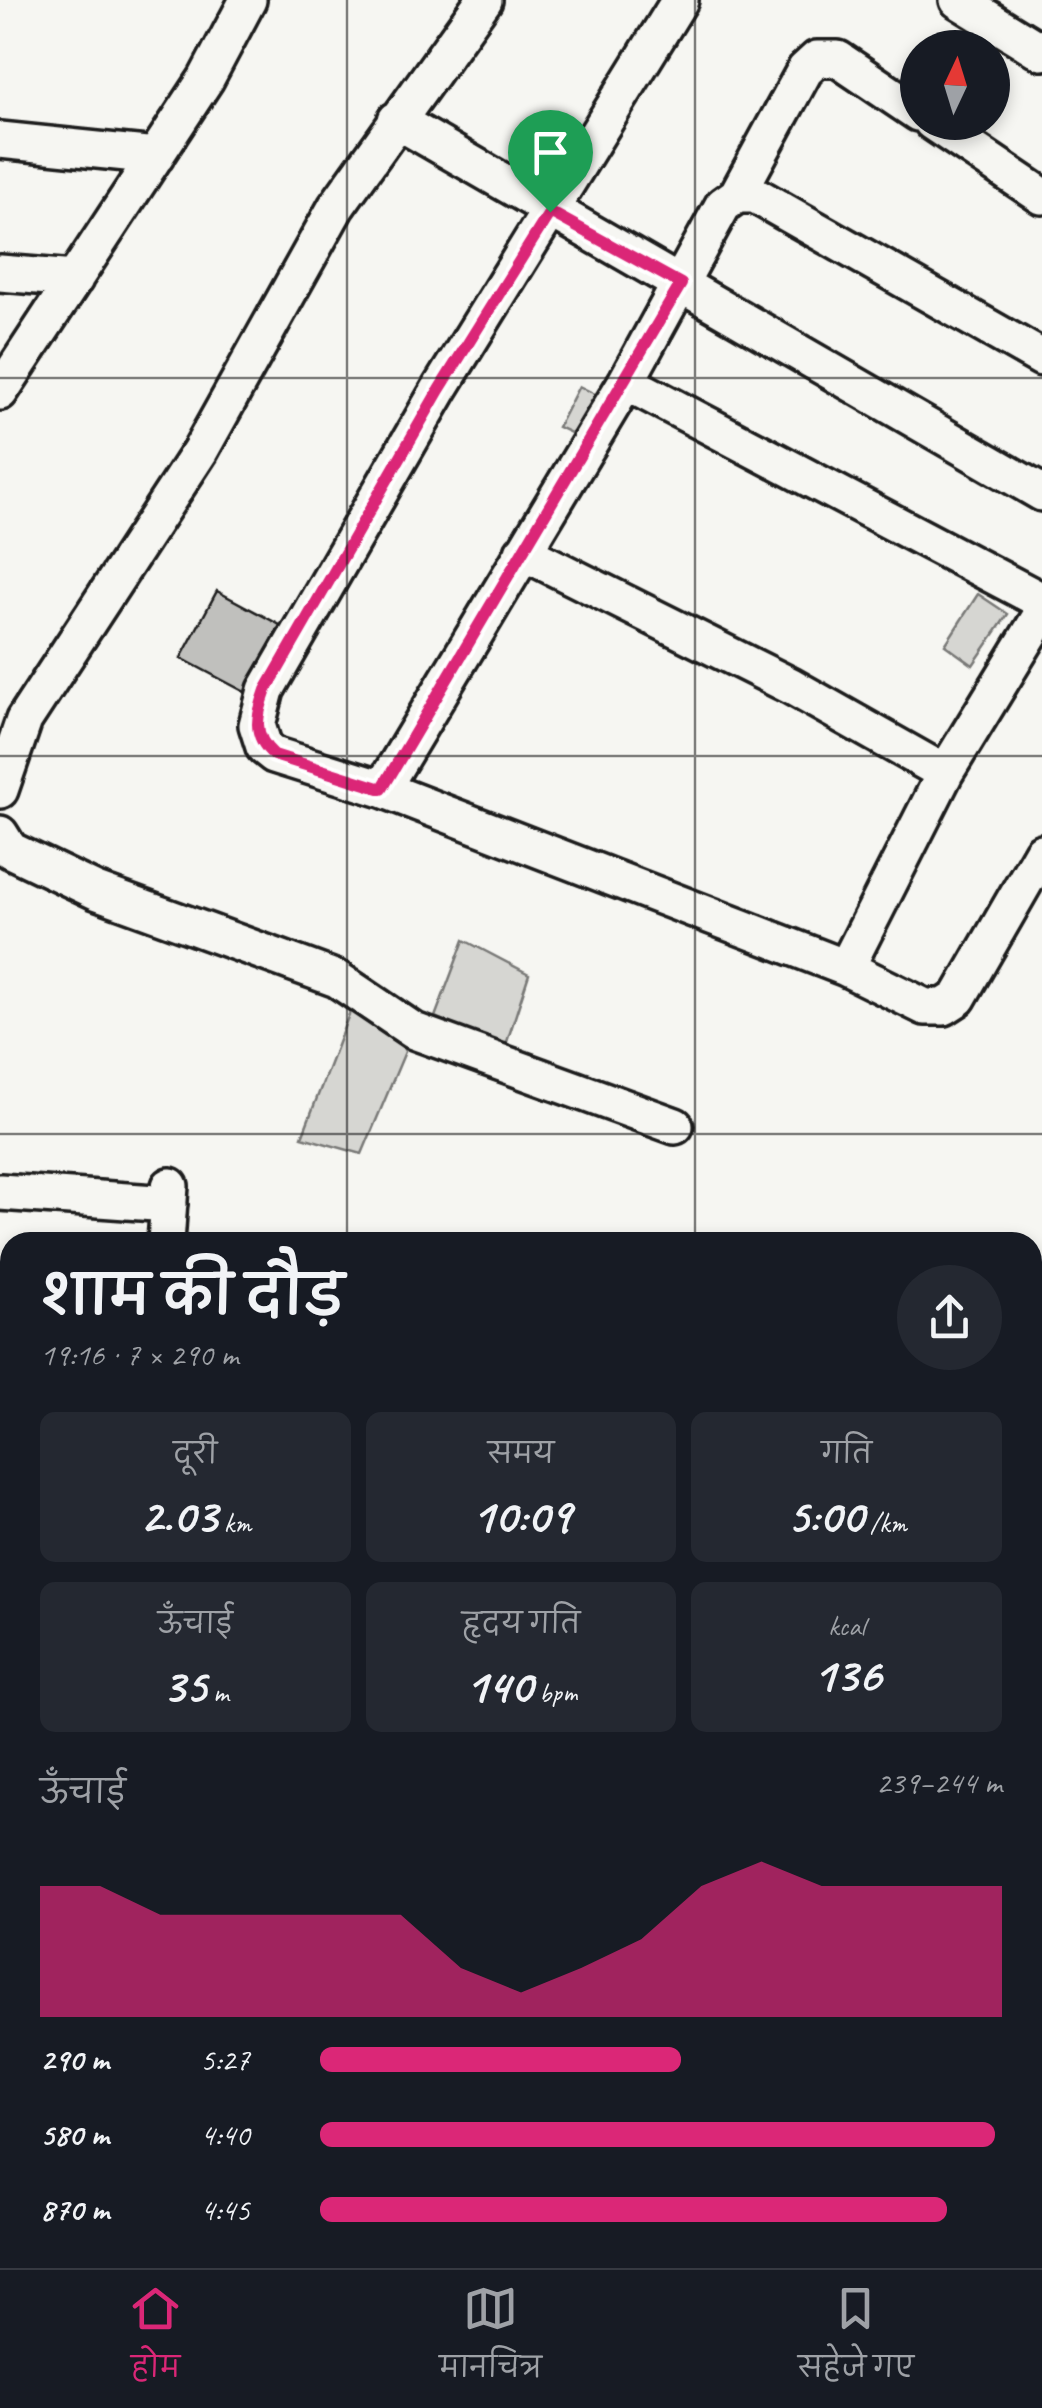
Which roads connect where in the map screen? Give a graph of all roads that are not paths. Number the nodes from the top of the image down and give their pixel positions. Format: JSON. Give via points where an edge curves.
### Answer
{"nodes":[{"id":1,"x":248,"y":0,"type":"edge"},
{"id":2,"x":484,"y":0,"type":"edge"},
{"id":3,"x":680,"y":0,"type":"edge"},
{"id":4,"x":958,"y":0,"type":"edge"},
{"id":5,"x":1042,"y":52,"type":"edge"},
{"id":6,"x":900,"y":100,"type":"edge"},
{"id":7,"x":396,"y":120,"type":"junction"},
{"id":8,"x":0,"y":140,"type":"edge"},
{"id":9,"x":959,"y":140,"type":"edge"},
{"id":10,"x":156,"y":156,"type":"junction"},
{"id":11,"x":737,"y":195,"type":"junction"},
{"id":12,"x":1042,"y":196,"type":"edge"},
{"id":13,"x":550,"y":212,"type":"junction"},
{"id":14,"x":0,"y":273,"type":"edge"},
{"id":15,"x":74,"y":279,"type":"junction"},
{"id":16,"x":681,"y":284,"type":"junction"},
{"id":17,"x":1042,"y":358,"type":"edge"},
{"id":18,"x":626,"y":382,"type":"junction"},
{"id":19,"x":0,"y":392,"type":"edge"},
{"id":20,"x":1042,"y":493,"type":"edge"},
{"id":21,"x":523,"y":552,"type":"junction"},
{"id":22,"x":1042,"y":602,"type":"edge"},
{"id":23,"x":1042,"y":614,"type":"edge"},
{"id":24,"x":945,"y":773,"type":"junction"},
{"id":25,"x":382,"y":789,"type":"junction"},
{"id":26,"x":0,"y":790,"type":"edge"},
{"id":27,"x":0,"y":834,"type":"edge"},
{"id":28,"x":1042,"y":852,"type":"edge"},
{"id":29,"x":846,"y":968,"type":"junction"},
{"id":30,"x":674,"y":1126,"type":"dead end"},
{"id":31,"x":0,"y":1192,"type":"edge"},
{"id":32,"x":167,"y":1232,"type":"edge"}],
"edges":[{"from":1,"to":10,"type":"street"},
{"from":2,"to":7,"type":"street"},
{"from":3,"to":13,"type":"street"},
{"from":4,"to":5,"type":"street"},
{"from":6,"to":11,"type":"street","via":[[838,59],[818,59]]},
{"from":7,"to":13,"type":"street"},
{"from":7,"to":26,"type":"street","via":[[336,207],[200,451],[24,720]]},
{"from":8,"to":10,"type":"street"},
{"from":9,"to":12,"type":"street"},
{"from":10,"to":15,"type":"street"},
{"from":11,"to":16,"type":"street","via":[[723,205]]},
{"from":11,"to":17,"type":"street","via":[[755,195]]},
{"from":13,"to":16,"type":"street"},
{"from":13,"to":25,"type":"street","via":[[429,406],[258,714],[260,738],[274,755]]},
{"from":14,"to":15,"type":"street"},
{"from":15,"to":19,"type":"street"},
{"from":16,"to":18,"type":"street"},
{"from":16,"to":20,"type":"street"},
{"from":18,"to":21,"type":"street"},
{"from":18,"to":22,"type":"street"},
{"from":21,"to":24,"type":"street","via":[[791,686]]},
{"from":21,"to":25,"type":"street"},
{"from":23,"to":24,"type":"street"},
{"from":24,"to":29,"type":"street"},
{"from":25,"to":29,"type":"street"},
{"from":27,"to":30,"type":"street","via":[[10,850],[96,891],[336,979],[414,1031]]},
{"from":28,"to":29,"type":"street","via":[[958,998],[944,1007],[925,1007]]},
{"from":31,"to":32,"type":"street","via":[[169,1195]]}]}
